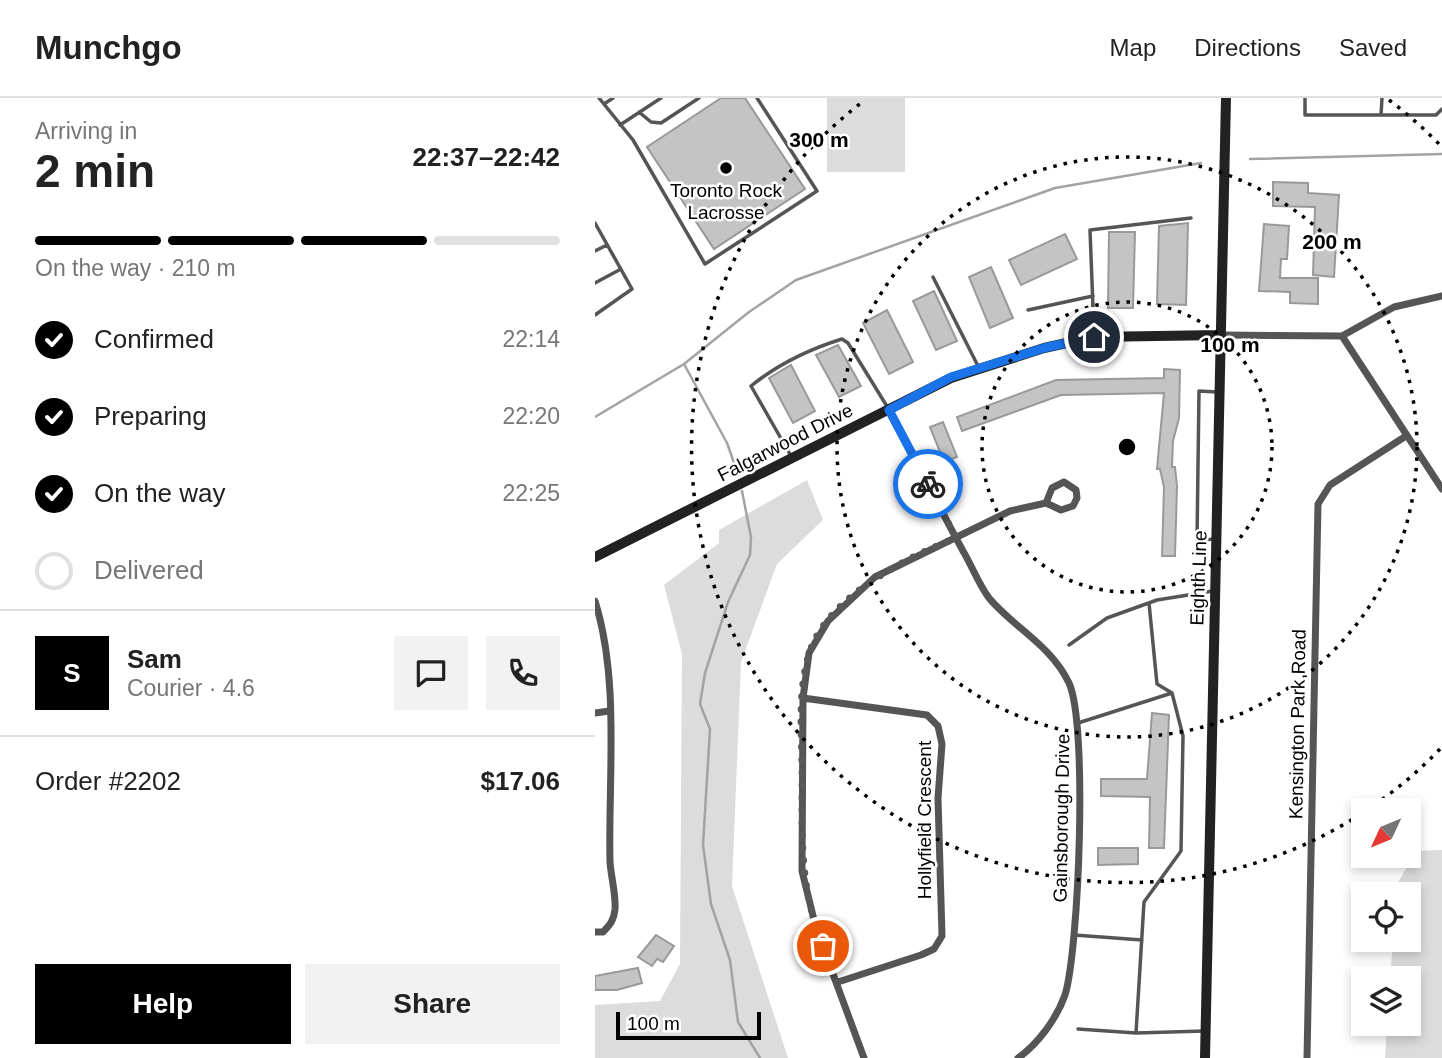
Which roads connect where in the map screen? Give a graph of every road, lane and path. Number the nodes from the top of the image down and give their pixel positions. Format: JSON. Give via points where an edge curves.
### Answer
{"nodes":[{"id":1,"x":599,"y":98,"type":"edge"},
{"id":2,"x":613,"y":98,"type":"edge"},
{"id":3,"x":661,"y":98,"type":"edge"},
{"id":4,"x":699,"y":98,"type":"edge"},
{"id":5,"x":757,"y":98,"type":"edge"},
{"id":6,"x":1226,"y":98,"type":"edge"},
{"id":7,"x":1305,"y":98,"type":"edge"},
{"id":8,"x":1382,"y":98,"type":"edge"},
{"id":9,"x":604,"y":104,"type":"junction"},
{"id":10,"x":1442,"y":109,"type":"edge"},
{"id":11,"x":639,"y":112,"type":"junction"},
{"id":12,"x":1381,"y":115,"type":"junction"},
{"id":13,"x":620,"y":125,"type":"junction"},
{"id":14,"x":1191,"y":218,"type":"dead end"},
{"id":15,"x":595,"y":223,"type":"edge"},
{"id":16,"x":607,"y":245,"type":"junction"},
{"id":17,"x":595,"y":251,"type":"edge"},
{"id":18,"x":621,"y":269,"type":"junction"},
{"id":19,"x":933,"y":277,"type":"dead end"},
{"id":20,"x":595,"y":283,"type":"edge"},
{"id":21,"x":1093,"y":296,"type":"junction"},
{"id":22,"x":1442,"y":296,"type":"edge"},
{"id":23,"x":1028,"y":310,"type":"dead end"},
{"id":24,"x":595,"y":315,"type":"edge"},
{"id":25,"x":1220,"y":335,"type":"junction"},
{"id":26,"x":1342,"y":336,"type":"junction"},
{"id":27,"x":1094,"y":337,"type":"junction"},
{"id":28,"x":979,"y":368,"type":"junction"},
{"id":29,"x":1219,"y":393,"type":"junction"},
{"id":30,"x":889,"y":410,"type":"junction"},
{"id":31,"x":1406,"y":436,"type":"junction"},
{"id":32,"x":791,"y":456,"type":"junction"},
{"id":33,"x":1442,"y":489,"type":"edge"},
{"id":34,"x":1046,"y":503,"type":"junction"},
{"id":35,"x":956,"y":538,"type":"junction"},
{"id":36,"x":1217,"y":539,"type":"junction"},
{"id":37,"x":595,"y":556,"type":"edge"},
{"id":38,"x":1215,"y":590,"type":"junction"},
{"id":39,"x":595,"y":601,"type":"edge"},
{"id":40,"x":1149,"y":603,"type":"junction"},
{"id":41,"x":1069,"y":645,"type":"dead end"},
{"id":42,"x":1172,"y":693,"type":"junction"},
{"id":43,"x":803,"y":698,"type":"junction"},
{"id":44,"x":609,"y":712,"type":"junction"},
{"id":45,"x":595,"y":713,"type":"edge"},
{"id":46,"x":1078,"y":723,"type":"junction"},
{"id":47,"x":595,"y":932,"type":"edge"},
{"id":48,"x":1074,"y":935,"type":"junction"},
{"id":49,"x":1142,"y":940,"type":"junction"},
{"id":50,"x":838,"y":982,"type":"junction"},
{"id":51,"x":1078,"y":1029,"type":"dead end"},
{"id":52,"x":1206,"y":1031,"type":"junction"},
{"id":53,"x":1136,"y":1033,"type":"junction"},
{"id":54,"x":864,"y":1058,"type":"edge"},
{"id":55,"x":1018,"y":1058,"type":"edge"},
{"id":56,"x":1205,"y":1058,"type":"edge"},
{"id":57,"x":1307,"y":1058,"type":"edge"}],
"edges":[{"from":1,"to":9,"type":"lane"},
{"from":2,"to":9,"type":"lane"},
{"from":3,"to":11,"type":"lane"},
{"from":4,"to":11,"type":"lane","via":[[661,123],[651,122]]},
{"from":5,"to":13,"type":"lane","via":[[817,191],[705,264]]},
{"from":6,"to":25,"type":"street","name":"Eighth Line"},
{"from":7,"to":12,"type":"lane","via":[[1305,115]]},
{"from":8,"to":12,"type":"lane"},
{"from":9,"to":13,"type":"lane"},
{"from":10,"to":12,"type":"lane","via":[[1436,115]]},
{"from":11,"to":13,"type":"lane"},
{"from":14,"to":21,"type":"lane","via":[[1090,230]]},
{"from":15,"to":16,"type":"lane"},
{"from":16,"to":17,"type":"lane"},
{"from":16,"to":18,"type":"lane"},
{"from":18,"to":20,"type":"lane"},
{"from":18,"to":24,"type":"lane","via":[[632,289]]},
{"from":19,"to":28,"type":"lane"},
{"from":21,"to":23,"type":"lane"},
{"from":21,"to":27,"type":"lane"},
{"from":22,"to":26,"type":"street","name":"Falgarwood Drive","via":[[1394,307]]},
{"from":25,"to":26,"type":"street","name":"Falgarwood Drive"},
{"from":25,"to":27,"type":"street","name":"Falgarwood Drive"},
{"from":25,"to":29,"type":"street","name":"Eighth Line"},
{"from":26,"to":31,"type":"street"},
{"from":27,"to":28,"type":"street","name":"Falgarwood Drive"},
{"from":28,"to":30,"type":"street","name":"Falgarwood Drive","via":[[951,377]]},
{"from":29,"to":36,"type":"street","name":"Eighth Line"},
{"from":29,"to":36,"type":"lane","via":[[1199,391],[1197,541]]},
{"from":30,"to":32,"type":"street","name":"Falgarwood Drive"},
{"from":30,"to":32,"type":"lane","via":[[848,343],[842,338],[822,345],[751,386]]},
{"from":30,"to":35,"type":"street","name":"Gainsborough Drive"},
{"from":31,"to":33,"type":"street"},
{"from":31,"to":57,"type":"street","name":"Kensington Park Road","via":[[1330,485],[1318,505]]},
{"from":32,"to":37,"type":"street","name":"Falgarwood Drive"},
{"from":34,"to":34,"type":"street","via":[[1070,509],[1076,502],[1076,490],[1059,483]]},
{"from":34,"to":35,"type":"street","via":[[1010,511]]},
{"from":35,"to":43,"type":"street","via":[[875,577],[828,621],[809,653]]},
{"from":35,"to":46,"type":"street","name":"Gainsborough Drive","via":[[989,598],[1034,637],[1069,683]]},
{"from":36,"to":38,"type":"street","name":"Eighth Line"},
{"from":38,"to":40,"type":"lane"},
{"from":38,"to":52,"type":"street","name":"Eighth Line"},
{"from":39,"to":44,"type":"street","via":[[606,636]]},
{"from":40,"to":41,"type":"lane","via":[[1107,618]]},
{"from":40,"to":42,"type":"lane","via":[[1157,684]]},
{"from":42,"to":46,"type":"lane"},
{"from":42,"to":49,"type":"lane","via":[[1183,736],[1181,851],[1144,902]]},
{"from":43,"to":50,"type":"street","via":[[802,871],[816,928]]},
{"from":43,"to":50,"type":"street","name":"Hollyfield Crescent","via":[[927,715],[938,726],[942,744],[938,798],[942,936],[934,949],[921,955]]},
{"from":44,"to":45,"type":"street"},
{"from":44,"to":47,"type":"street","via":[[610,863],[615,909],[612,923],[603,932]]},
{"from":46,"to":48,"type":"street","name":"Gainsborough Drive"},
{"from":48,"to":49,"type":"lane"},
{"from":48,"to":55,"type":"street","name":"Gainsborough Drive","via":[[1064,996],[1037,1040]]},
{"from":49,"to":53,"type":"lane"},
{"from":50,"to":54,"type":"street"},
{"from":51,"to":53,"type":"lane"},
{"from":52,"to":53,"type":"lane"},
{"from":52,"to":56,"type":"street","name":"Eighth Line"}]}
